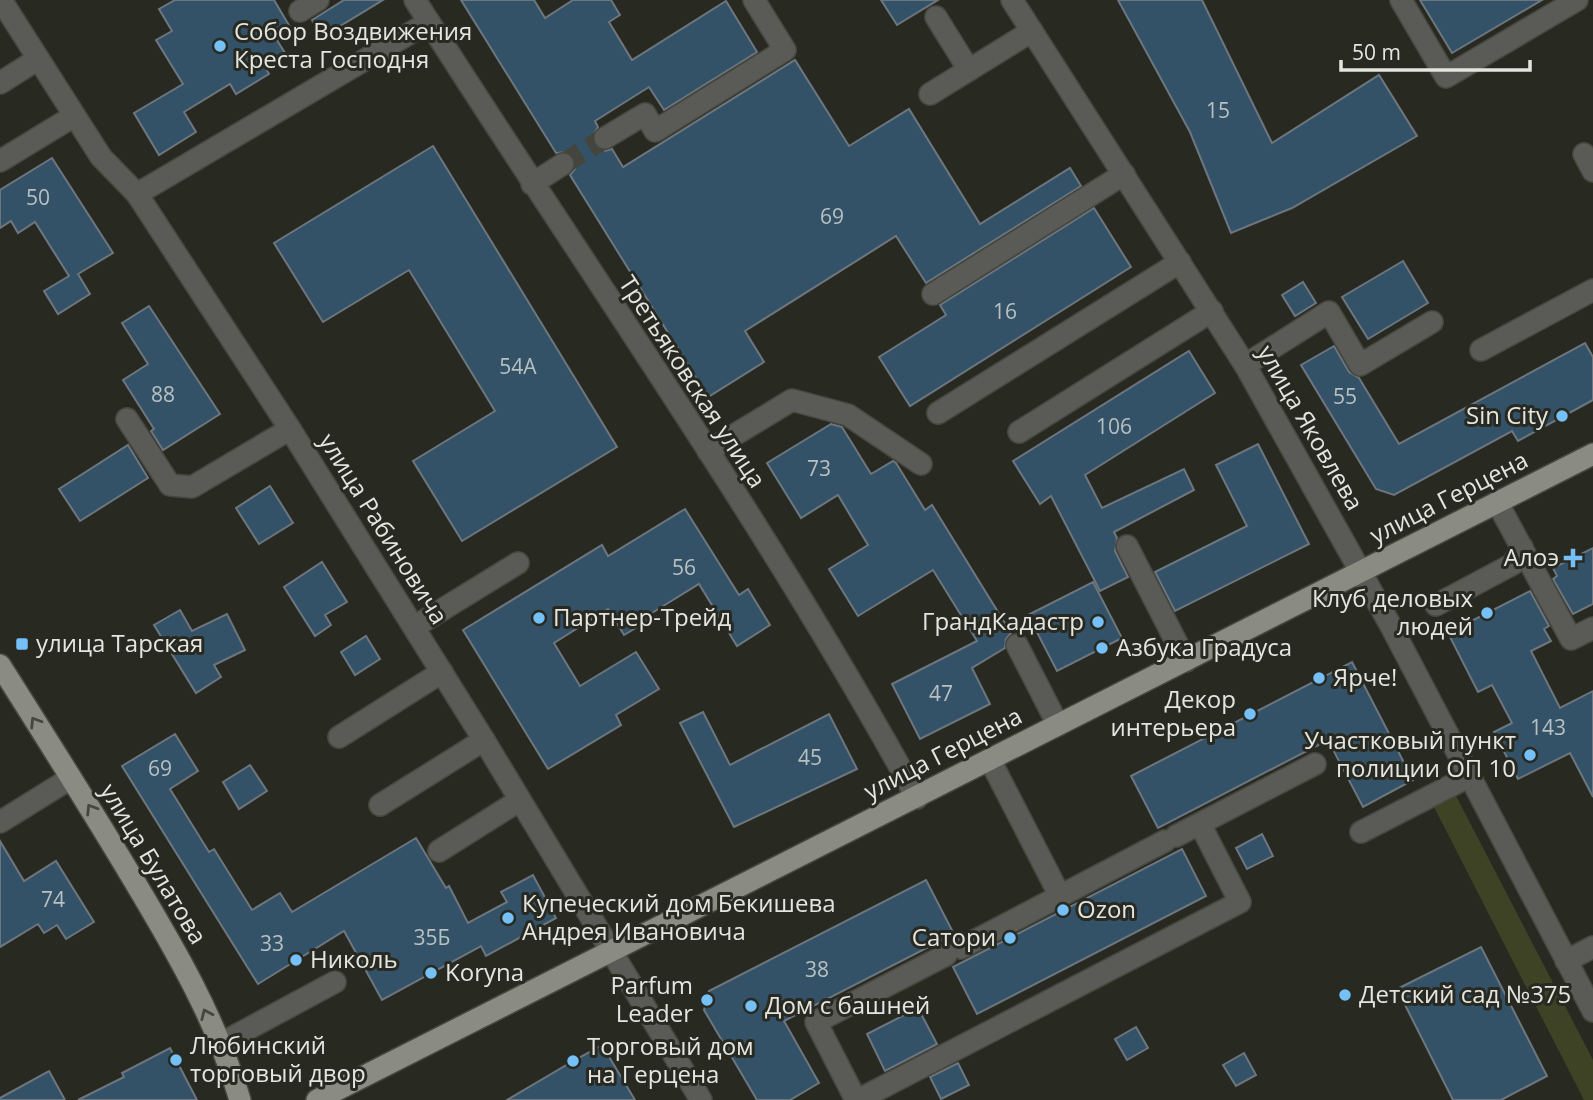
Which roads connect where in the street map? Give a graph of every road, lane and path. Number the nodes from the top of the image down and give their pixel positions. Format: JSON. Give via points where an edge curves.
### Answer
{"nodes":[{"id":1,"x":1,"y":0,"type":"edge"},
{"id":2,"x":415,"y":0,"type":"edge"},
{"id":3,"x":754,"y":0,"type":"edge"},
{"id":4,"x":1012,"y":0,"type":"edge"},
{"id":5,"x":1401,"y":0,"type":"edge"},
{"id":6,"x":1577,"y":0,"type":"edge"},
{"id":7,"x":936,"y":17,"type":"dead end"},
{"id":8,"x":429,"y":22,"type":"junction"},
{"id":9,"x":7,"y":26,"type":"edge"},
{"id":10,"x":1032,"y":31,"type":"junction"},
{"id":11,"x":38,"y":59,"type":"junction"},
{"id":12,"x":969,"y":70,"type":"junction"},
{"id":13,"x":0,"y":83,"type":"edge"},
{"id":14,"x":930,"y":94,"type":"dead end"},
{"id":15,"x":74,"y":116,"type":"junction"},
{"id":16,"x":605,"y":138,"type":"tunnel mouth"},
{"id":17,"x":0,"y":161,"type":"edge"},
{"id":18,"x":563,"y":164,"type":"tunnel mouth"},
{"id":19,"x":1124,"y":174,"type":"junction"},
{"id":20,"x":531,"y":184,"type":"junction"},
{"id":21,"x":137,"y":194,"type":"junction"},
{"id":22,"x":1180,"y":262,"type":"junction"},
{"id":23,"x":1593,"y":289,"type":"edge"},
{"id":24,"x":933,"y":294,"type":"dead end"},
{"id":25,"x":1212,"y":311,"type":"junction"},
{"id":26,"x":1432,"y":322,"type":"dead end"},
{"id":27,"x":1481,"y":350,"type":"dead end"},
{"id":28,"x":1245,"y":365,"type":"junction"},
{"id":29,"x":938,"y":413,"type":"dead end"},
{"id":30,"x":127,"y":419,"type":"dead end"},
{"id":31,"x":290,"y":429,"type":"junction"},
{"id":32,"x":1018,"y":432,"type":"dead end"},
{"id":33,"x":708,"y":451,"type":"junction"},
{"id":34,"x":1593,"y":454,"type":"edge"},
{"id":35,"x":921,"y":464,"type":"dead end"},
{"id":36,"x":1497,"y":502,"type":"junction"},
{"id":37,"x":1127,"y":546,"type":"dead end"},
{"id":38,"x":1522,"y":547,"type":"junction"},
{"id":39,"x":518,"y":564,"type":"dead end"},
{"id":40,"x":1362,"y":573,"type":"junction"},
{"id":41,"x":1436,"y":605,"type":"dead end"},
{"id":42,"x":414,"y":627,"type":"junction"},
{"id":43,"x":1593,"y":628,"type":"edge"},
{"id":44,"x":1017,"y":645,"type":"dead end"},
{"id":45,"x":1186,"y":661,"type":"junction"},
{"id":46,"x":0,"y":665,"type":"edge"},
{"id":47,"x":442,"y":672,"type":"junction"},
{"id":48,"x":1058,"y":725,"type":"junction"},
{"id":49,"x":339,"y":737,"type":"dead end"},
{"id":50,"x":484,"y":740,"type":"junction"},
{"id":51,"x":990,"y":760,"type":"junction"},
{"id":52,"x":1315,"y":764,"type":"dead end"},
{"id":53,"x":1470,"y":776,"type":"junction"},
{"id":54,"x":71,"y":778,"type":"junction"},
{"id":55,"x":916,"y":798,"type":"junction"},
{"id":56,"x":520,"y":800,"type":"junction"},
{"id":57,"x":380,"y":805,"type":"dead end"},
{"id":58,"x":0,"y":822,"type":"edge"},
{"id":59,"x":1200,"y":824,"type":"junction"},
{"id":60,"x":1362,"y":832,"type":"dead end"},
{"id":61,"x":439,"y":851,"type":"dead end"},
{"id":62,"x":1060,"y":896,"type":"junction"},
{"id":63,"x":1593,"y":947,"type":"edge"},
{"id":64,"x":611,"y":949,"type":"junction"},
{"id":65,"x":1566,"y":961,"type":"junction"},
{"id":66,"x":335,"y":982,"type":"dead end"},
{"id":67,"x":1593,"y":1011,"type":"edge"},
{"id":68,"x":220,"y":1044,"type":"junction"},
{"id":69,"x":240,"y":1100,"type":"edge"},
{"id":70,"x":317,"y":1100,"type":"edge"},
{"id":71,"x":701,"y":1100,"type":"edge"},
{"id":72,"x":857,"y":1100,"type":"edge"}],
"edges":[{"from":1,"to":9,"type":"street","name":"улица Рабиновича"},
{"from":2,"to":8,"type":"street","name":"Третьяковская улица"},
{"from":3,"to":16,"type":"street","via":[[785,50],[655,131],[645,114]]},
{"from":4,"to":10,"type":"street","name":"улица Яковлева"},
{"from":5,"to":6,"type":"street","via":[[1446,76]]},
{"from":7,"to":12,"type":"street"},
{"from":8,"to":20,"type":"street","name":"Третьяковская улица"},
{"from":8,"to":21,"type":"street"},
{"from":9,"to":11,"type":"street","name":"улица Рабиновича"},
{"from":10,"to":12,"type":"street"},
{"from":10,"to":19,"type":"street","name":"улица Яковлева"},
{"from":11,"to":13,"type":"street"},
{"from":11,"to":15,"type":"street","name":"улица Рабиновича"},
{"from":12,"to":14,"type":"street"},
{"from":15,"to":17,"type":"street"},
{"from":15,"to":21,"type":"street","name":"улица Рабиновича","via":[[101,157]]},
{"from":18,"to":20,"type":"street"},
{"from":19,"to":22,"type":"street","name":"улица Яковлева"},
{"from":19,"to":24,"type":"street"},
{"from":20,"to":33,"type":"street","name":"Третьяковская улица"},
{"from":21,"to":31,"type":"street","name":"улица Рабиновича"},
{"from":22,"to":25,"type":"street","name":"улица Яковлева"},
{"from":22,"to":29,"type":"street"},
{"from":23,"to":27,"type":"street"},
{"from":25,"to":28,"type":"street","name":"улица Яковлева"},
{"from":25,"to":32,"type":"street"},
{"from":26,"to":28,"type":"street","via":[[1360,365],[1329,312]]},
{"from":28,"to":40,"type":"street","name":"улица Яковлева"},
{"from":30,"to":31,"type":"street","via":[[170,485],[192,487]]},
{"from":31,"to":42,"type":"street","name":"улица Рабиновича"},
{"from":33,"to":35,"type":"street","via":[[792,400],[848,415]]},
{"from":33,"to":55,"type":"street","name":"Третьяковская улица","via":[[854,685]]},
{"from":34,"to":36,"type":"main road","name":"улица Герцена"},
{"from":36,"to":38,"type":"street"},
{"from":36,"to":40,"type":"main road","name":"улица Герцена"},
{"from":37,"to":45,"type":"street"},
{"from":38,"to":41,"type":"street","via":[[1514,564]]},
{"from":38,"to":43,"type":"street","via":[[1571,639]]},
{"from":39,"to":42,"type":"street"},
{"from":40,"to":45,"type":"main road","name":"улица Герцена"},
{"from":40,"to":53,"type":"street","name":"улица Яковлева"},
{"from":42,"to":47,"type":"street","name":"улица Рабиновича"},
{"from":44,"to":48,"type":"street"},
{"from":45,"to":48,"type":"main road","name":"улица Герцена"},
{"from":54,"to":46,"type":"main road","name":"улица Булатова","one_way":true},
{"from":47,"to":49,"type":"street"},
{"from":47,"to":50,"type":"street","name":"улица Рабиновича"},
{"from":48,"to":51,"type":"main road","name":"улица Герцена"},
{"from":50,"to":56,"type":"street","name":"улица Рабиновича"},
{"from":50,"to":57,"type":"street"},
{"from":51,"to":55,"type":"main road","name":"улица Герцена"},
{"from":51,"to":62,"type":"street"},
{"from":52,"to":59,"type":"street"},
{"from":53,"to":60,"type":"street"},
{"from":53,"to":65,"type":"street","name":"улица Яковлева"},
{"from":54,"to":58,"type":"street"},
{"from":68,"to":54,"type":"main road","name":"улица Булатова","one_way":true,"via":[[178,957]]},
{"from":55,"to":64,"type":"main road","name":"улица Герцена"},
{"from":56,"to":61,"type":"street"},
{"from":56,"to":64,"type":"street","name":"улица Рабиновича"},
{"from":59,"to":62,"type":"street"},
{"from":59,"to":72,"type":"street","via":[[1240,902]]},
{"from":62,"to":72,"type":"street","via":[[816,1022]]},
{"from":63,"to":65,"type":"street"},
{"from":64,"to":70,"type":"main road","name":"улица Герцена"},
{"from":64,"to":71,"type":"street","name":"улица Рабиновича"},
{"from":65,"to":67,"type":"street","name":"улица Яковлева"},
{"from":66,"to":68,"type":"street"},
{"from":68,"to":69,"type":"main road","name":"улица Булатова"}]}
